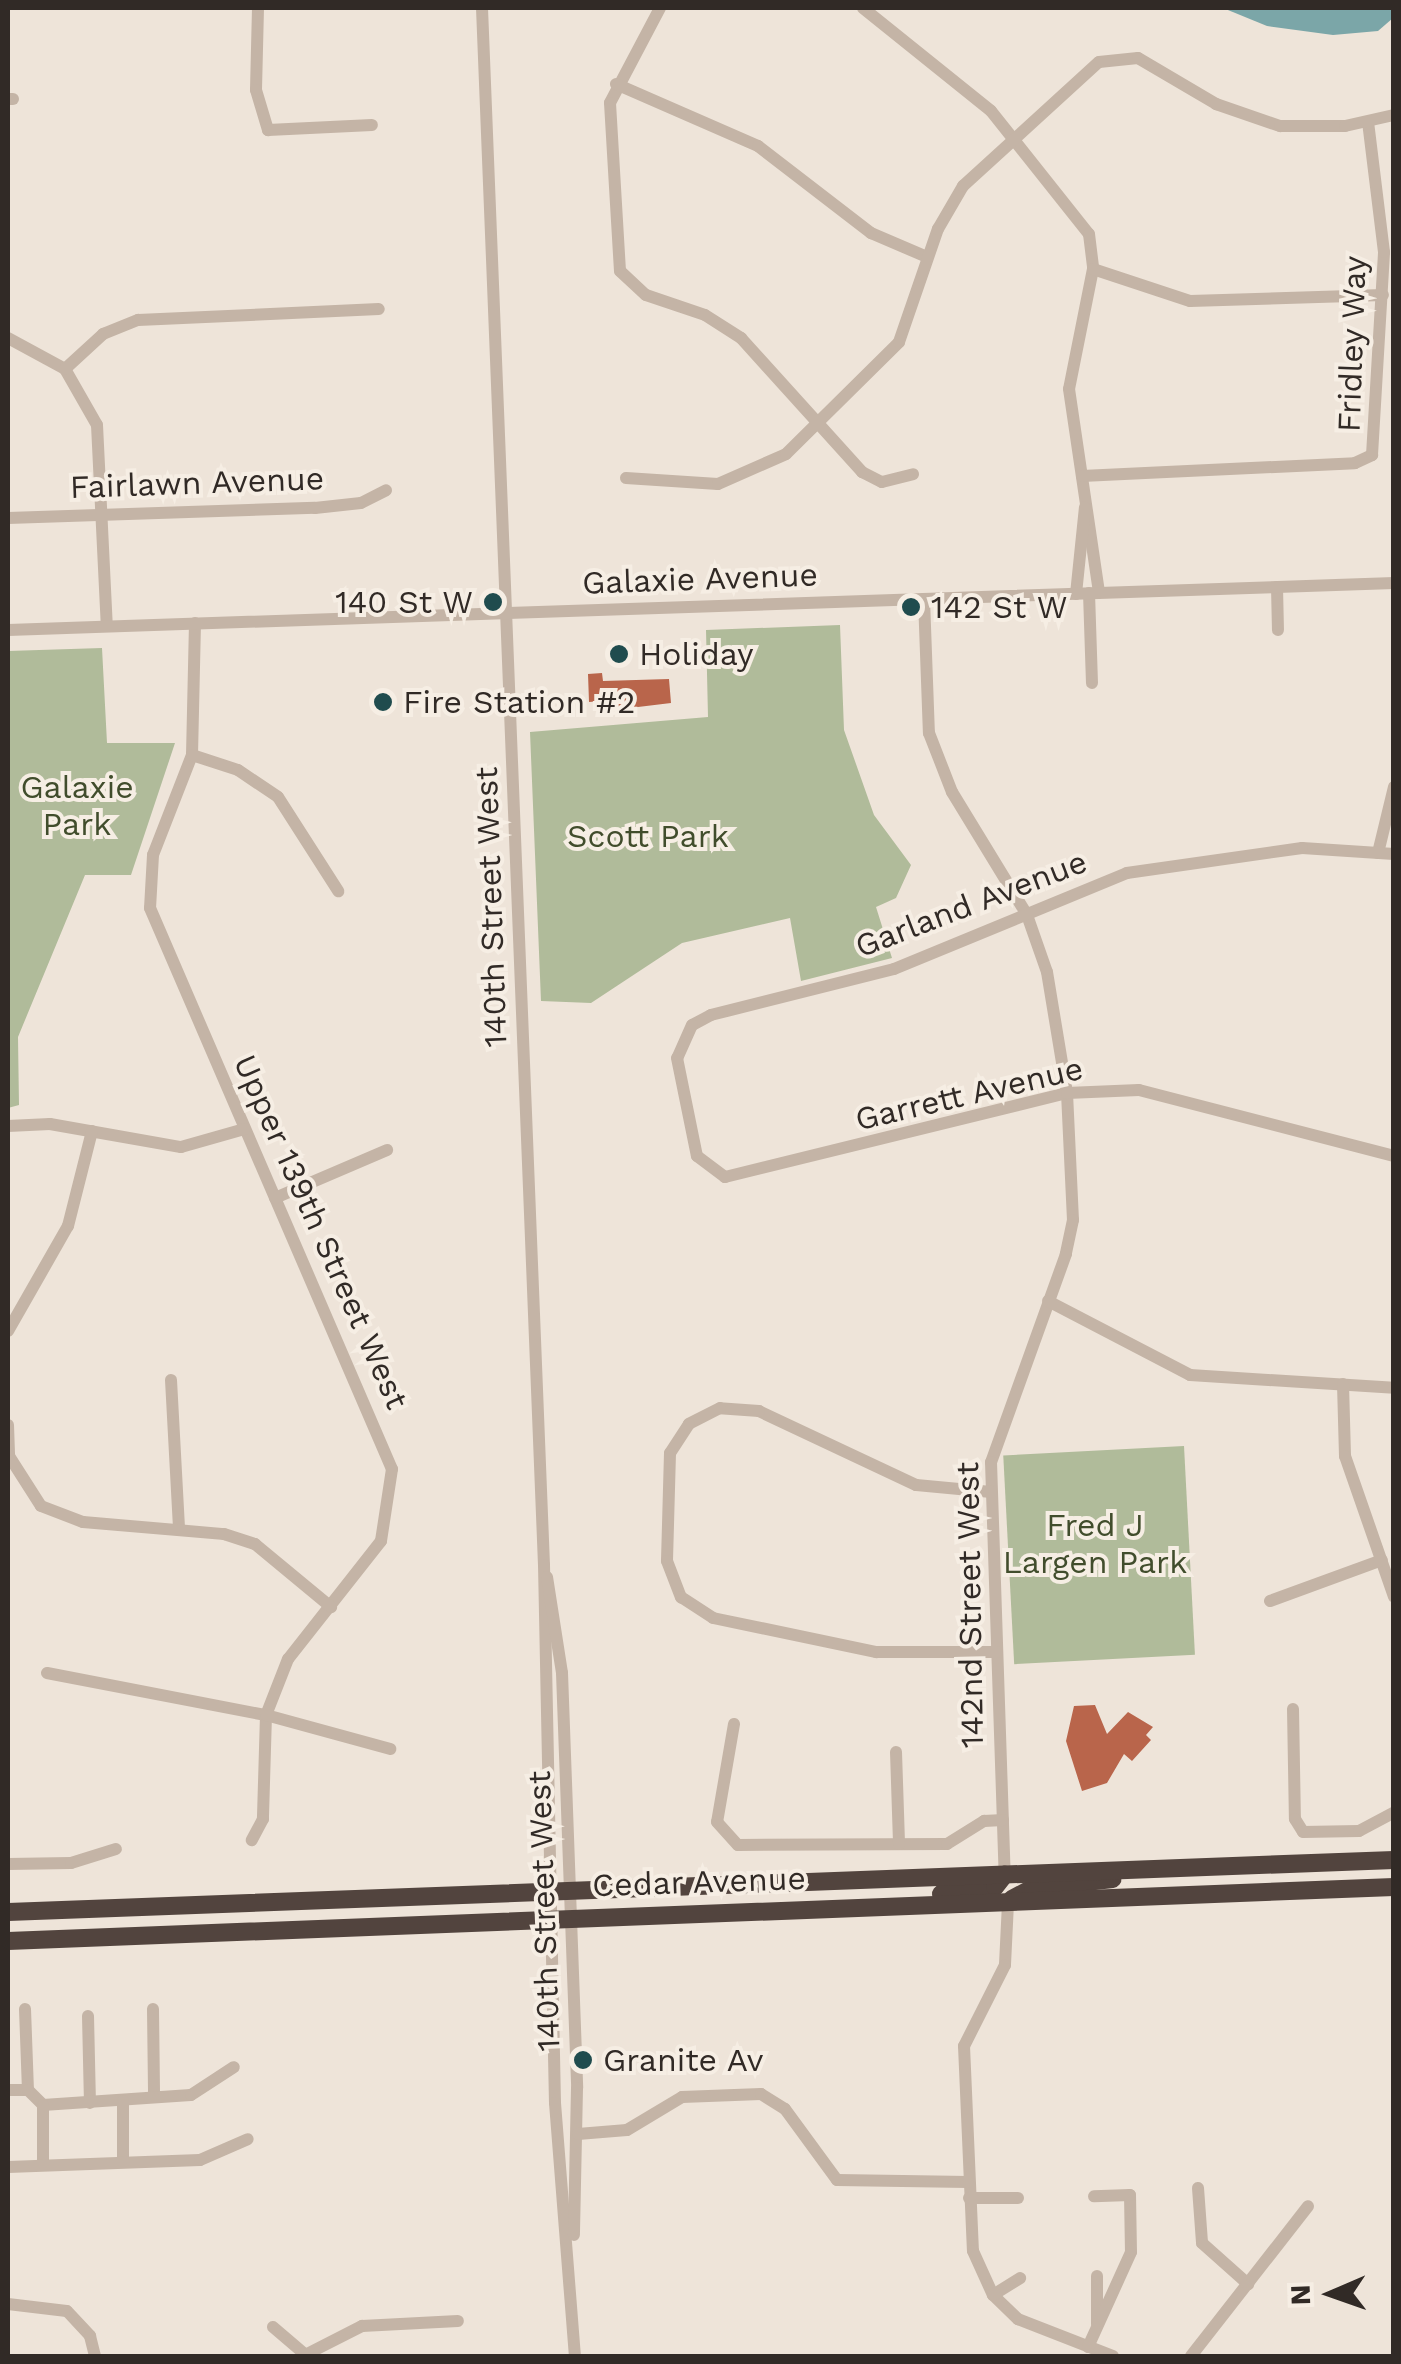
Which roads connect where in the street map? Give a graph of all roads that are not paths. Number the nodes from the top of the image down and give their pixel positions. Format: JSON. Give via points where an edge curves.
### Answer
{"nodes":[{"id":1,"x":258,"y":8,"type":"edge"},
{"id":2,"x":482,"y":8,"type":"edge"},
{"id":3,"x":660,"y":8,"type":"edge"},
{"id":4,"x":864,"y":8,"type":"edge"},
{"id":5,"x":616,"y":84,"type":"junction"},
{"id":6,"x":1394,"y":116,"type":"edge"},
{"id":7,"x":1368,"y":122,"type":"junction"},
{"id":8,"x":372,"y":125,"type":"dead end"},
{"id":9,"x":1013,"y":135,"type":"junction"},
{"id":10,"x":926,"y":257,"type":"junction"},
{"id":11,"x":1093,"y":269,"type":"junction"},
{"id":12,"x":1383,"y":295,"type":"junction"},
{"id":13,"x":379,"y":309,"type":"dead end"},
{"id":14,"x":8,"y":338,"type":"edge"},
{"id":15,"x":65,"y":369,"type":"junction"},
{"id":16,"x":816,"y":425,"type":"junction"},
{"id":17,"x":913,"y":474,"type":"dead end"},
{"id":18,"x":1082,"y":476,"type":"junction"},
{"id":19,"x":626,"y":478,"type":"dead end"},
{"id":20,"x":386,"y":490,"type":"dead end"},
{"id":21,"x":1086,"y":500,"type":"junction"},
{"id":22,"x":104,"y":515,"type":"junction"},
{"id":23,"x":8,"y":518,"type":"edge"},
{"id":24,"x":1394,"y":583,"type":"edge"},
{"id":25,"x":1277,"y":587,"type":"junction"},
{"id":26,"x":1088,"y":593,"type":"junction"},
{"id":27,"x":924,"y":598,"type":"junction"},
{"id":28,"x":506,"y":613,"type":"junction"},
{"id":29,"x":195,"y":624,"type":"junction"},
{"id":30,"x":107,"y":626,"type":"junction"},
{"id":31,"x":8,"y":630,"type":"edge"},
{"id":32,"x":1278,"y":630,"type":"dead end"},
{"id":33,"x":1092,"y":683,"type":"dead end"},
{"id":34,"x":192,"y":755,"type":"junction"},
{"id":35,"x":1394,"y":788,"type":"edge"},
{"id":36,"x":1378,"y":852,"type":"junction"},
{"id":37,"x":1394,"y":854,"type":"edge"},
{"id":38,"x":338,"y":891,"type":"dead end"},
{"id":39,"x":1027,"y":914,"type":"junction"},
{"id":40,"x":1067,"y":1093,"type":"junction"},
{"id":41,"x":8,"y":1126,"type":"edge"},
{"id":42,"x":244,"y":1130,"type":"junction"},
{"id":43,"x":92,"y":1131,"type":"junction"},
{"id":44,"x":692,"y":1140,"type":"joint"},
{"id":45,"x":386,"y":1150,"type":"dead end"},
{"id":46,"x":1394,"y":1156,"type":"edge"},
{"id":47,"x":275,"y":1198,"type":"junction"},
{"id":48,"x":1048,"y":1301,"type":"junction"},
{"id":49,"x":8,"y":1331,"type":"edge"},
{"id":50,"x":171,"y":1380,"type":"dead end"},
{"id":51,"x":1342,"y":1384,"type":"junction"},
{"id":52,"x":1394,"y":1388,"type":"edge"},
{"id":53,"x":8,"y":1424,"type":"edge"},
{"id":54,"x":991,"y":1492,"type":"junction"},
{"id":55,"x":179,"y":1529,"type":"junction"},
{"id":56,"x":1382,"y":1560,"type":"junction"},
{"id":57,"x":544,"y":1565,"type":"junction"},
{"id":58,"x":1394,"y":1598,"type":"edge"},
{"id":59,"x":1270,"y":1602,"type":"dead end"},
{"id":60,"x":331,"y":1606,"type":"junction"},
{"id":61,"x":997,"y":1652,"type":"junction"},
{"id":62,"x":47,"y":1673,"type":"dead end"},
{"id":63,"x":1294,"y":1709,"type":"dead end"},
{"id":64,"x":266,"y":1715,"type":"junction"},
{"id":65,"x":734,"y":1724,"type":"dead end"},
{"id":66,"x":390,"y":1749,"type":"dead end"},
{"id":67,"x":896,"y":1752,"type":"dead end"},
{"id":68,"x":1394,"y":1812,"type":"edge"},
{"id":69,"x":1003,"y":1820,"type":"junction"},
{"id":70,"x":252,"y":1840,"type":"dead end"},
{"id":71,"x":899,"y":1844,"type":"junction"},
{"id":72,"x":116,"y":1849,"type":"dead end"},
{"id":73,"x":1394,"y":1860,"type":"edge"},
{"id":74,"x":8,"y":1864,"type":"edge"},
{"id":75,"x":1156,"y":1869,"type":"junction"},
{"id":76,"x":1005,"y":1874,"type":"junction"},
{"id":77,"x":571,"y":1887,"type":"junction"},
{"id":78,"x":1394,"y":1887,"type":"edge"},
{"id":79,"x":548,"y":1888,"type":"junction"},
{"id":80,"x":1008,"y":1903,"type":"junction"},
{"id":81,"x":888,"y":1906,"type":"junction"},
{"id":82,"x":8,"y":1912,"type":"edge"},
{"id":83,"x":572,"y":1916,"type":"junction"},
{"id":84,"x":549,"y":1917,"type":"junction"},
{"id":85,"x":8,"y":1941,"type":"edge"},
{"id":86,"x":25,"y":2009,"type":"dead end"},
{"id":87,"x":153,"y":2010,"type":"dead end"},
{"id":88,"x":88,"y":2016,"type":"dead end"},
{"id":89,"x":8,"y":2026,"type":"edge"},
{"id":90,"x":25,"y":2026,"type":"junction"},
{"id":91,"x":234,"y":2068,"type":"dead end"},
{"id":92,"x":8,"y":2090,"type":"edge"},
{"id":93,"x":28,"y":2090,"type":"junction"},
{"id":94,"x":154,"y":2097,"type":"junction"},
{"id":95,"x":124,"y":2101,"type":"junction"},
{"id":96,"x":90,"y":2103,"type":"junction"},
{"id":97,"x":43,"y":2105,"type":"junction"},
{"id":98,"x":578,"y":2134,"type":"junction"},
{"id":99,"x":248,"y":2139,"type":"dead end"},
{"id":100,"x":123,"y":2162,"type":"junction"},
{"id":101,"x":43,"y":2164,"type":"junction"},
{"id":102,"x":8,"y":2167,"type":"edge"},
{"id":103,"x":968,"y":2182,"type":"junction"},
{"id":104,"x":1198,"y":2188,"type":"dead end"},
{"id":105,"x":1094,"y":2196,"type":"dead end"},
{"id":106,"x":969,"y":2198,"type":"junction"},
{"id":107,"x":1018,"y":2198,"type":"dead end"},
{"id":108,"x":1308,"y":2206,"type":"dead end"},
{"id":109,"x":572,"y":2256,"type":"junction"},
{"id":110,"x":1097,"y":2276,"type":"dead end"},
{"id":111,"x":1020,"y":2278,"type":"dead end"},
{"id":112,"x":1248,"y":2284,"type":"junction"},
{"id":113,"x":993,"y":2294,"type":"junction"},
{"id":114,"x":8,"y":2304,"type":"edge"},
{"id":115,"x":458,"y":2321,"type":"dead end"},
{"id":116,"x":273,"y":2328,"type":"dead end"},
{"id":117,"x":1097,"y":2328,"type":"junction"},
{"id":118,"x":1088,"y":2346,"type":"junction"},
{"id":119,"x":96,"y":2356,"type":"edge"},
{"id":120,"x":307,"y":2356,"type":"edge"},
{"id":121,"x":576,"y":2356,"type":"edge"},
{"id":122,"x":1113,"y":2356,"type":"edge"},
{"id":123,"x":1191,"y":2356,"type":"edge"}],
"edges":[{"from":1,"to":8,"type":"street","via":[[256,90],[268,130]]},
{"from":2,"to":28,"type":"street","name":"140th Street West"},
{"from":3,"to":5,"type":"street"},
{"from":4,"to":9,"type":"street"},
{"from":5,"to":10,"type":"street","via":[[758,146],[871,233]]},
{"from":5,"to":16,"type":"street","via":[[608,123],[620,271],[646,295],[705,315],[741,338]]},
{"from":6,"to":7,"type":"street"},
{"from":7,"to":9,"type":"street","via":[[1311,128],[1258,121],[1146,62],[1118,57],[1090,66]]},
{"from":7,"to":12,"type":"street","name":"Fridley Way","via":[[1384,235]]},
{"from":9,"to":10,"type":"street","via":[[963,186]]},
{"from":9,"to":11,"type":"street","via":[[1082,218]]},
{"from":10,"to":16,"type":"street","via":[[899,342]]},
{"from":11,"to":12,"type":"street","via":[[1190,301]]},
{"from":11,"to":18,"type":"street","via":[[1069,373]]},
{"from":12,"to":18,"type":"street","name":"Fridley Way","via":[[1379,439],[1364,460]]},
{"from":13,"to":15,"type":"street","via":[[138,320],[103,334]]},
{"from":14,"to":15,"type":"street"},
{"from":15,"to":22,"type":"street","via":[[97,425]]},
{"from":16,"to":17,"type":"street","via":[[870,477]]},
{"from":16,"to":19,"type":"street","via":[[776,462],[741,479],[668,486]]},
{"from":18,"to":21,"type":"street"},
{"from":20,"to":22,"type":"street","name":"Fairlawn Avenue","via":[[361,503],[314,508]]},
{"from":21,"to":26,"type":"street"},
{"from":21,"to":26,"type":"street"},
{"from":22,"to":23,"type":"street","name":"Fairlawn Avenue"},
{"from":22,"to":30,"type":"street"},
{"from":24,"to":25,"type":"street","name":"Galaxie Avenue"},
{"from":25,"to":26,"type":"street","name":"Galaxie Avenue"},
{"from":25,"to":32,"type":"street"},
{"from":26,"to":27,"type":"street","name":"Galaxie Avenue"},
{"from":26,"to":33,"type":"street"},
{"from":27,"to":28,"type":"street","name":"Galaxie Avenue"},
{"from":27,"to":39,"type":"street","name":"142nd Street West","via":[[928,733],[937,762]]},
{"from":28,"to":29,"type":"street","name":"Galaxie Avenue"},
{"from":28,"to":57,"type":"street","name":"140th Street West"},
{"from":29,"to":30,"type":"street","name":"Galaxie Avenue"},
{"from":29,"to":34,"type":"street","name":"Upper 139th Street West"},
{"from":30,"to":31,"type":"street","name":"Galaxie Avenue"},
{"from":34,"to":38,"type":"street","via":[[238,770],[278,796]]},
{"from":34,"to":42,"type":"street","name":"Upper 139th Street West","via":[[153,855],[150,908]]},
{"from":35,"to":36,"type":"street"},
{"from":36,"to":37,"type":"street","name":"Garland Avenue"},
{"from":36,"to":39,"type":"street","name":"Garland Avenue","via":[[1302,848],[1168,862]]},
{"from":39,"to":40,"type":"street","name":"142nd Street West","via":[[1046,972]]},
{"from":39,"to":44,"type":"street","name":"Garland Avenue","via":[[894,969],[692,1025],[677,1058]]},
{"from":40,"to":44,"type":"street","name":"Garrett Avenue","via":[[744,1178],[708,1170]]},
{"from":40,"to":46,"type":"street","name":"Garrett Avenue","via":[[1139,1090]]},
{"from":40,"to":48,"type":"street","name":"142nd Street West","via":[[1073,1220]]},
{"from":41,"to":43,"type":"street"},
{"from":42,"to":43,"type":"street","via":[[181,1146]]},
{"from":42,"to":47,"type":"street","name":"Upper 139th Street West"},
{"from":43,"to":49,"type":"street","via":[[68,1226]]},
{"from":45,"to":47,"type":"street"},
{"from":47,"to":60,"type":"street","name":"Upper 139th Street West","via":[[392,1469],[381,1541]]},
{"from":48,"to":51,"type":"street","via":[[1190,1376]]},
{"from":48,"to":54,"type":"street","name":"142nd Street West","via":[[996,1433]]},
{"from":50,"to":55,"type":"street"},
{"from":51,"to":52,"type":"street"},
{"from":51,"to":56,"type":"street","via":[[1345,1456]]},
{"from":53,"to":55,"type":"street","via":[[9,1456],[41,1506],[84,1522]]},
{"from":54,"to":61,"type":"street","name":"142nd Street West"},
{"from":54,"to":61,"type":"street","via":[[916,1485],[740,1407],[689,1424],[667,1473],[672,1581],[713,1618],[876,1652]]},
{"from":55,"to":60,"type":"street","via":[[256,1544]]},
{"from":56,"to":58,"type":"street"},
{"from":56,"to":59,"type":"street"},
{"from":57,"to":77,"type":"street","name":"140th Street West","via":[[562,1673]]},
{"from":57,"to":79,"type":"street","name":"140th Street West"},
{"from":60,"to":64,"type":"street","name":"Upper 139th Street West","via":[[288,1659]]},
{"from":61,"to":69,"type":"street","name":"142nd Street West"},
{"from":62,"to":64,"type":"street"},
{"from":63,"to":68,"type":"street","via":[[1295,1819],[1303,1832],[1358,1831]]},
{"from":64,"to":66,"type":"street"},
{"from":64,"to":70,"type":"street","name":"Upper 139th Street West","via":[[264,1818]]},
{"from":65,"to":71,"type":"street","via":[[717,1822],[724,1836],[766,1850]]},
{"from":67,"to":71,"type":"street"},
{"from":69,"to":71,"type":"street","via":[[984,1821],[947,1844]]},
{"from":69,"to":76,"type":"street","name":"142nd Street West"},
{"from":72,"to":74,"type":"street","via":[[71,1862]]},
{"from":73,"to":75,"type":"highway","name":"Cedar Avenue"},
{"from":75,"to":76,"type":"highway","name":"Cedar Avenue"},
{"from":75,"to":80,"type":"highway","via":[[1034,1888]]},
{"from":76,"to":77,"type":"highway","name":"Cedar Avenue"},
{"from":76,"to":81,"type":"highway","via":[[982,1890]]},
{"from":77,"to":79,"type":"highway","name":"Cedar Avenue"},
{"from":77,"to":83,"type":"street","name":"140th Street West"},
{"from":78,"to":80,"type":"highway","name":"Cedar Avenue"},
{"from":79,"to":82,"type":"highway","name":"Cedar Avenue"},
{"from":79,"to":84,"type":"street","name":"140th Street West"},
{"from":80,"to":81,"type":"highway","name":"Cedar Avenue"},
{"from":80,"to":103,"type":"street","via":[[1005,1965],[964,2046]]},
{"from":81,"to":83,"type":"highway","name":"Cedar Avenue"},
{"from":83,"to":84,"type":"highway","name":"Cedar Avenue"},
{"from":83,"to":98,"type":"street","name":"140th Street West"},
{"from":84,"to":85,"type":"highway","name":"Cedar Avenue"},
{"from":84,"to":109,"type":"street","name":"140th Street West","via":[[555,2103]]},
{"from":86,"to":90,"type":"street"},
{"from":87,"to":94,"type":"street"},
{"from":88,"to":96,"type":"street"},
{"from":89,"to":90,"type":"street"},
{"from":90,"to":93,"type":"street"},
{"from":91,"to":94,"type":"street","via":[[191,2095]]},
{"from":92,"to":93,"type":"street"},
{"from":93,"to":97,"type":"street"},
{"from":94,"to":95,"type":"street"},
{"from":95,"to":96,"type":"street"},
{"from":95,"to":100,"type":"street"},
{"from":96,"to":97,"type":"street"},
{"from":97,"to":101,"type":"street"},
{"from":98,"to":103,"type":"street","via":[[627,2130],[682,2096],[762,2094],[785,2109],[837,2180]]},
{"from":98,"to":109,"type":"street","name":"140th Street West"},
{"from":99,"to":100,"type":"street","via":[[200,2160]]},
{"from":100,"to":101,"type":"street"},
{"from":101,"to":102,"type":"street"},
{"from":103,"to":106,"type":"street"},
{"from":104,"to":112,"type":"street","via":[[1202,2243]]},
{"from":105,"to":117,"type":"street","via":[[1130,2195],[1131,2252]]},
{"from":106,"to":107,"type":"street"},
{"from":106,"to":113,"type":"street","via":[[973,2252]]},
{"from":108,"to":112,"type":"street"},
{"from":109,"to":121,"type":"street","name":"140th Street West"},
{"from":110,"to":117,"type":"street"},
{"from":111,"to":113,"type":"street"},
{"from":112,"to":123,"type":"street"},
{"from":113,"to":118,"type":"street","via":[[1018,2319]]},
{"from":114,"to":119,"type":"street","via":[[67,2311],[90,2336]]},
{"from":115,"to":120,"type":"street","via":[[362,2326]]},
{"from":116,"to":120,"type":"street"},
{"from":117,"to":118,"type":"street"},
{"from":118,"to":122,"type":"street"}]}
